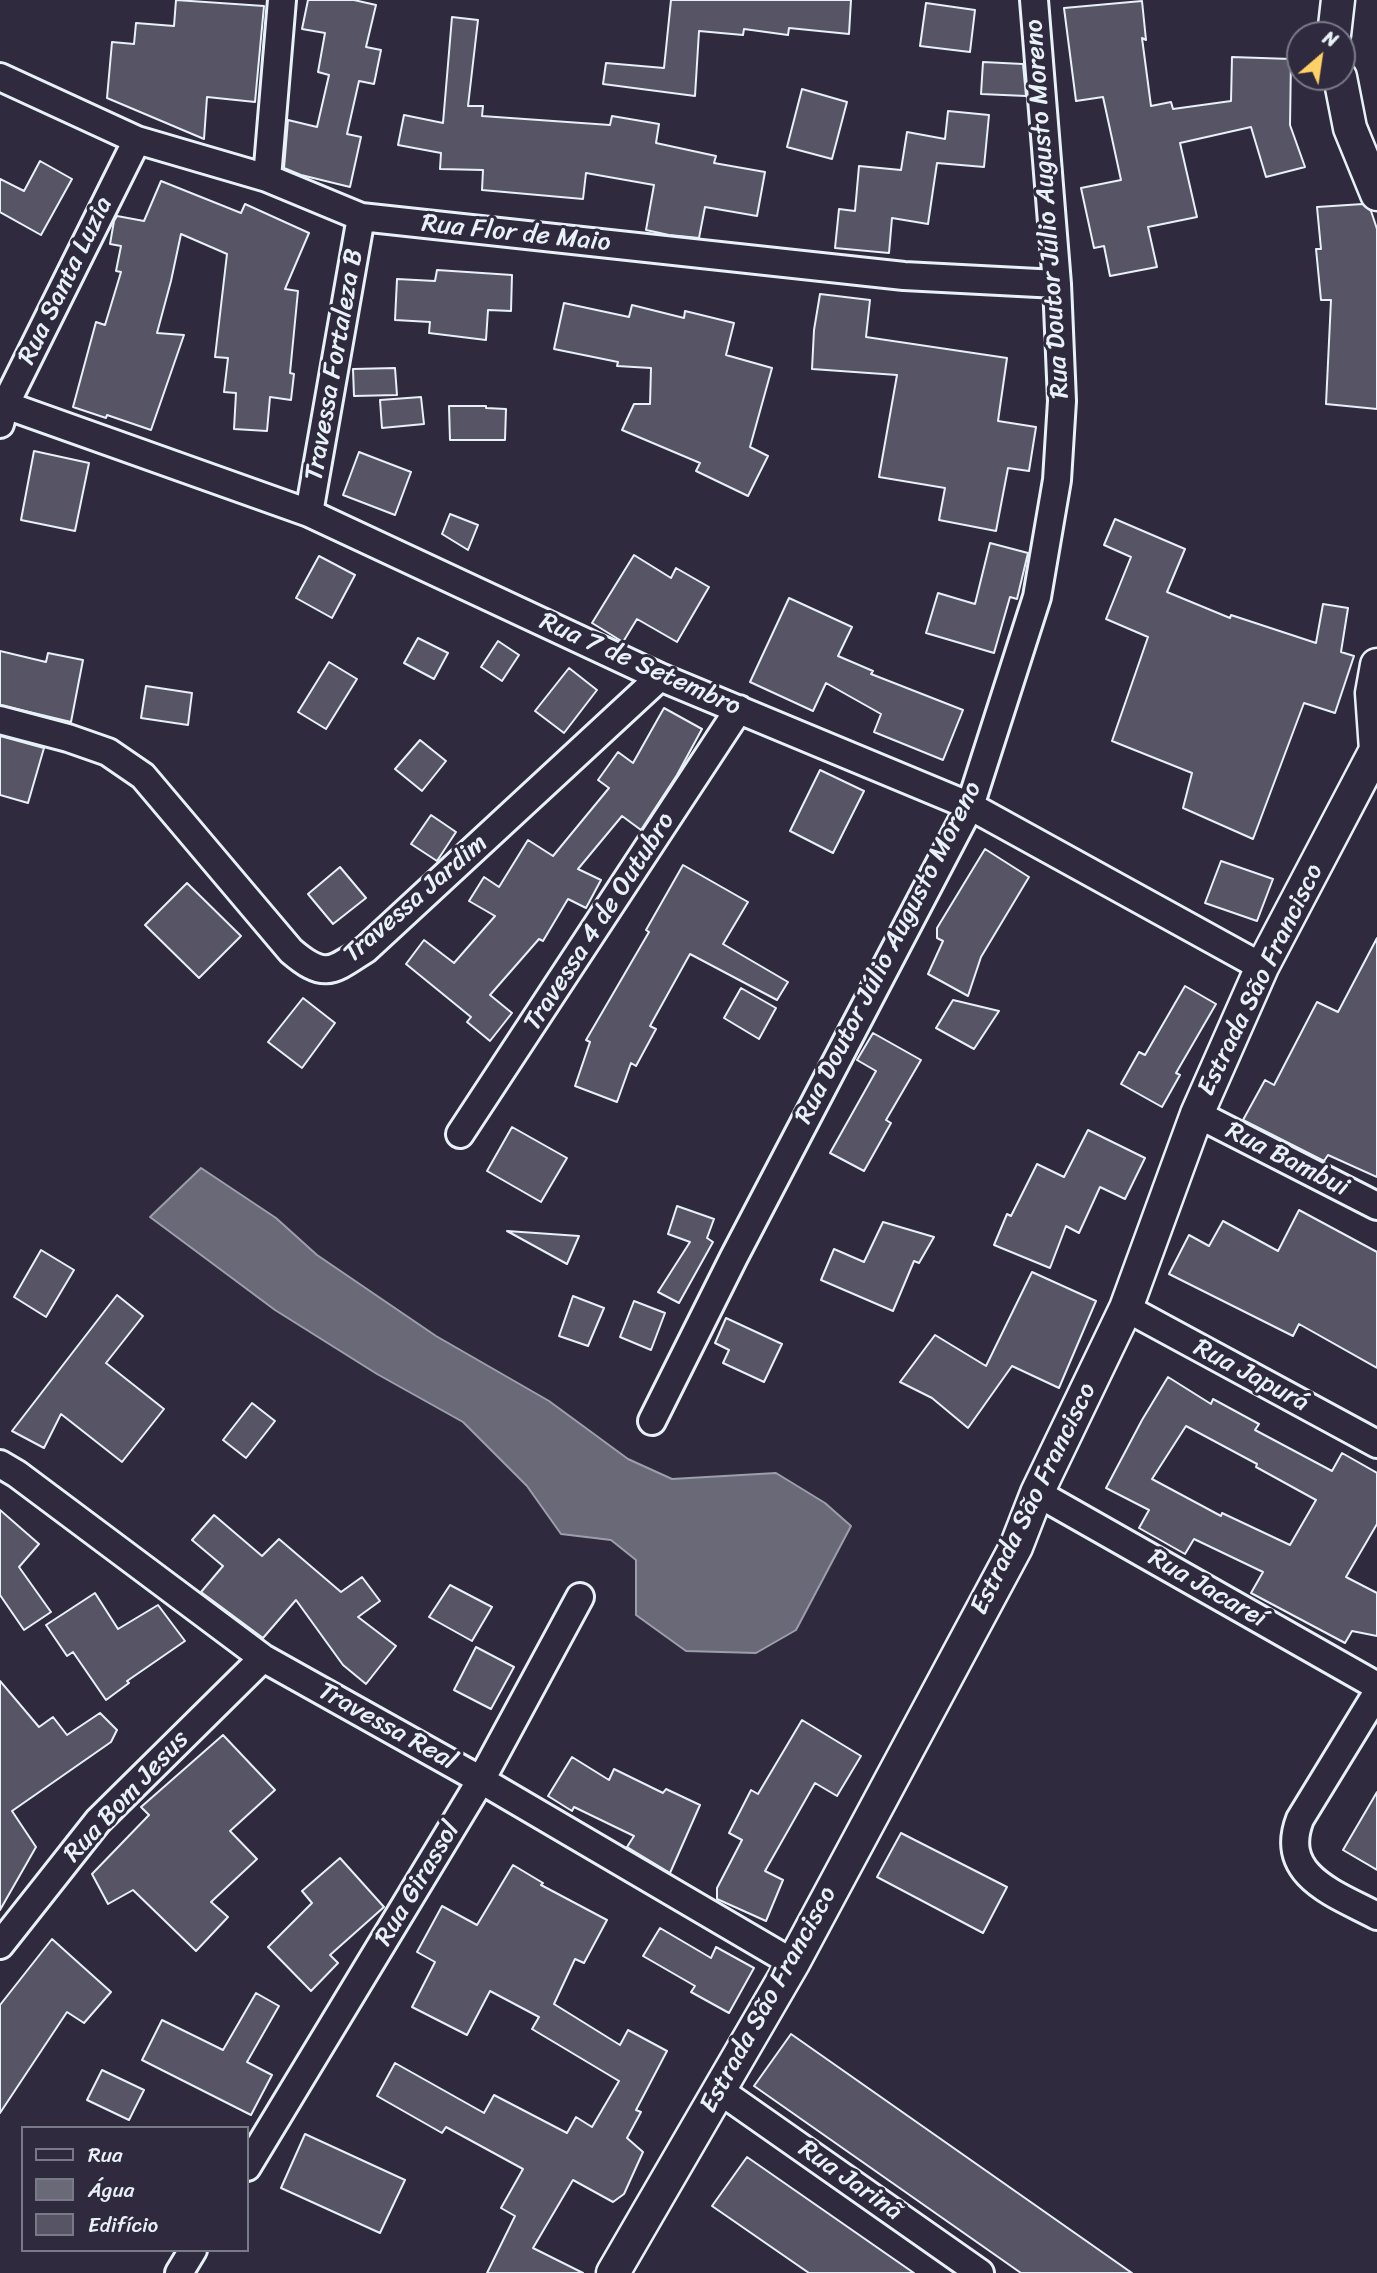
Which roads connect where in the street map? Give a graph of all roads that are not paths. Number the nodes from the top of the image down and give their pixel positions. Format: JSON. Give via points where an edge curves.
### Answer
{"nodes":[{"id":1,"x":282,"y":0,"type":"edge"},
{"id":2,"x":1034,"y":0,"type":"edge"},
{"id":3,"x":1338,"y":0,"type":"edge"},
{"id":4,"x":1336,"y":21,"type":"edge"},
{"id":5,"x":0,"y":77,"type":"edge"},
{"id":6,"x":1343,"y":91,"type":"edge"},
{"id":7,"x":137,"y":140,"type":"junction"},
{"id":8,"x":267,"y":178,"type":"junction"},
{"id":9,"x":1377,"y":194,"type":"edge"},
{"id":10,"x":361,"y":218,"type":"junction"},
{"id":11,"x":1057,"y":284,"type":"junction"},
{"id":12,"x":2,"y":411,"type":"edge"},
{"id":13,"x":309,"y":513,"type":"junction"},
{"id":14,"x":660,"y":677,"type":"junction"},
{"id":15,"x":1374,"y":679,"type":"edge"},
{"id":16,"x":739,"y":709,"type":"junction"},
{"id":17,"x":0,"y":720,"type":"edge"},
{"id":18,"x":1377,"y":750,"type":"edge"},
{"id":19,"x":970,"y":806,"type":"junction"},
{"id":20,"x":1262,"y":967,"type":"junction"},
{"id":21,"x":1197,"y":1114,"type":"junction"},
{"id":22,"x":460,"y":1134,"type":"dead end"},
{"id":23,"x":1377,"y":1206,"type":"edge"},
{"id":24,"x":1126,"y":1308,"type":"junction"},
{"id":25,"x":652,"y":1421,"type":"dead end"},
{"id":26,"x":1377,"y":1444,"type":"edge"},
{"id":27,"x":0,"y":1464,"type":"edge"},
{"id":28,"x":1037,"y":1493,"type":"junction"},
{"id":29,"x":580,"y":1597,"type":"dead end"},
{"id":30,"x":263,"y":1658,"type":"junction"},
{"id":31,"x":1377,"y":1686,"type":"edge"},
{"id":32,"x":1377,"y":1693,"type":"edge"},
{"id":33,"x":481,"y":1780,"type":"junction"},
{"id":34,"x":1377,"y":1916,"type":"edge"},
{"id":35,"x":0,"y":1945,"type":"edge"},
{"id":36,"x":793,"y":1964,"type":"junction"},
{"id":37,"x":719,"y":2090,"type":"junction"},
{"id":38,"x":248,"y":2164,"type":"edge"},
{"id":39,"x":192,"y":2252,"type":"edge"},
{"id":40,"x":179,"y":2273,"type":"edge"},
{"id":41,"x":613,"y":2273,"type":"edge"},
{"id":42,"x":980,"y":2273,"type":"edge"}],
"edges":[{"from":1,"to":8,"type":"street"},
{"from":2,"to":11,"type":"street","name":"Rua Doutor Júlio Augusto Moreno"},
{"from":3,"to":4,"type":"street"},
{"from":5,"to":7,"type":"street","name":"Rua Flor de Maio"},
{"from":6,"to":9,"type":"street","via":[[1350,128]]},
{"from":7,"to":8,"type":"street","name":"Rua Flor de Maio"},
{"from":7,"to":12,"type":"street","name":"Rua Santa Luzia"},
{"from":8,"to":10,"type":"street","name":"Rua Flor de Maio"},
{"from":10,"to":11,"type":"street","name":"Rua Flor de Maio","via":[[904,276]]},
{"from":10,"to":13,"type":"street","name":"Travessa Fortaleza B"},
{"from":11,"to":19,"type":"street","name":"Rua Doutor Júlio Augusto Moreno","via":[[1062,401],[1058,467],[1037,597]]},
{"from":12,"to":13,"type":"street","name":"Rua 7 de Setembro"},
{"from":13,"to":14,"type":"street","name":"Rua 7 de Setembro"},
{"from":14,"to":16,"type":"street","name":"Rua 7 de Setembro"},
{"from":14,"to":17,"type":"street","name":"Travessa Jardim","via":[[366,949],[334,968],[321,970],[291,951],[143,776],[108,752]]},
{"from":15,"to":18,"type":"street","name":"Estrada São Francisco"},
{"from":16,"to":19,"type":"street","name":"Rua 7 de Setembro"},
{"from":16,"to":22,"type":"street","name":"Travessa 4 de Outubro"},
{"from":18,"to":20,"type":"street","name":"Estrada São Francisco"},
{"from":19,"to":20,"type":"street","name":"Rua 7 de Setembro"},
{"from":19,"to":25,"type":"street","name":"Rua Doutor Júlio Augusto Moreno"},
{"from":20,"to":21,"type":"street","name":"Estrada São Francisco"},
{"from":21,"to":23,"type":"street","name":"Rua Bambui"},
{"from":21,"to":24,"type":"street","name":"Estrada São Francisco"},
{"from":24,"to":26,"type":"street","name":"Rua Japurá"},
{"from":24,"to":28,"type":"street","name":"Estrada São Francisco"},
{"from":27,"to":30,"type":"street","name":"Travessa Real"},
{"from":28,"to":31,"type":"street","name":"Rua Jacareí"},
{"from":28,"to":36,"type":"street","name":"Estrada São Francisco","via":[[1016,1547]]},
{"from":29,"to":33,"type":"street","name":"Rua Girassol"},
{"from":30,"to":33,"type":"street","name":"Travessa Real"},
{"from":30,"to":35,"type":"street","name":"Rua Bom Jesus","via":[[98,1821]]},
{"from":32,"to":34,"type":"street","via":[[1300,1819],[1294,1846],[1302,1868],[1333,1893]]},
{"from":33,"to":36,"type":"street","name":"Travessa Real"},
{"from":33,"to":38,"type":"street","name":"Rua Girassol"},
{"from":36,"to":37,"type":"street","name":"Estrada São Francisco"},
{"from":37,"to":41,"type":"street","name":"Estrada São Francisco"},
{"from":37,"to":42,"type":"street","name":"Rua Jarinã"},
{"from":39,"to":40,"type":"street"}]}
